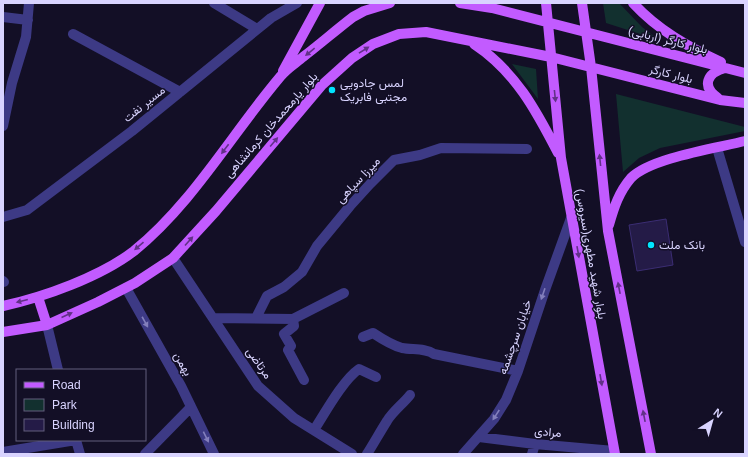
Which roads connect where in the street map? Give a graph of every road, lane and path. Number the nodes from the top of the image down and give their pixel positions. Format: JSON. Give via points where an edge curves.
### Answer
{"nodes":[{"id":1,"x":29,"y":3,"type":"edge"},
{"id":2,"x":214,"y":3,"type":"edge"},
{"id":3,"x":297,"y":3,"type":"edge"},
{"id":4,"x":320,"y":3,"type":"edge"},
{"id":5,"x":390,"y":3,"type":"edge"},
{"id":6,"x":460,"y":3,"type":"edge"},
{"id":7,"x":546,"y":3,"type":"edge"},
{"id":8,"x":582,"y":3,"type":"edge"},
{"id":9,"x":633,"y":3,"type":"edge"},
{"id":10,"x":3,"y":17,"type":"edge"},
{"id":11,"x":28,"y":20,"type":"junction"},
{"id":12,"x":548,"y":22,"type":"junction"},
{"id":13,"x":257,"y":29,"type":"junction"},
{"id":14,"x":585,"y":33,"type":"junction"},
{"id":15,"x":73,"y":34,"type":"dead end"},
{"id":16,"x":469,"y":41,"type":"junction"},
{"id":17,"x":551,"y":57,"type":"junction"},
{"id":18,"x":590,"y":66,"type":"junction"},
{"id":19,"x":725,"y":68,"type":"junction"},
{"id":20,"x":745,"y":72,"type":"edge"},
{"id":21,"x":281,"y":75,"type":"junction"},
{"id":22,"x":180,"y":92,"type":"junction"},
{"id":23,"x":720,"y":100,"type":"junction"},
{"id":24,"x":745,"y":103,"type":"edge"},
{"id":25,"x":3,"y":126,"type":"edge"},
{"id":26,"x":745,"y":141,"type":"edge"},
{"id":27,"x":716,"y":148,"type":"junction"},
{"id":28,"x":527,"y":150,"type":"dead end"},
{"id":29,"x":561,"y":158,"type":"junction"},
{"id":30,"x":3,"y":217,"type":"edge"},
{"id":31,"x":571,"y":218,"type":"junction"},
{"id":32,"x":608,"y":231,"type":"junction"},
{"id":33,"x":745,"y":242,"type":"edge"},
{"id":34,"x":173,"y":258,"type":"junction"},
{"id":35,"x":126,"y":288,"type":"junction"},
{"id":36,"x":344,"y":293,"type":"dead end"},
{"id":37,"x":38,"y":297,"type":"junction"},
{"id":38,"x":3,"y":306,"type":"edge"},
{"id":39,"x":213,"y":318,"type":"junction"},
{"id":40,"x":256,"y":318,"type":"junction"},
{"id":41,"x":293,"y":319,"type":"junction"},
{"id":42,"x":46,"y":325,"type":"junction"},
{"id":43,"x":3,"y":332,"type":"edge"},
{"id":44,"x":363,"y":337,"type":"dead end"},
{"id":45,"x":58,"y":369,"type":"edge"},
{"id":46,"x":518,"y":371,"type":"junction"},
{"id":47,"x":376,"y":377,"type":"dead end"},
{"id":48,"x":304,"y":380,"type":"dead end"},
{"id":49,"x":410,"y":395,"type":"dead end"},
{"id":50,"x":191,"y":407,"type":"junction"},
{"id":51,"x":314,"y":430,"type":"junction"},
{"id":52,"x":479,"y":437,"type":"junction"},
{"id":53,"x":70,"y":441,"type":"edge"},
{"id":54,"x":76,"y":441,"type":"edge"},
{"id":55,"x":534,"y":449,"type":"edge"},
{"id":56,"x":3,"y":452,"type":"edge"},
{"id":57,"x":614,"y":452,"type":"edge"},
{"id":58,"x":80,"y":454,"type":"edge"},
{"id":59,"x":145,"y":454,"type":"edge"},
{"id":60,"x":214,"y":454,"type":"edge"},
{"id":61,"x":352,"y":454,"type":"edge"},
{"id":62,"x":367,"y":454,"type":"edge"},
{"id":63,"x":464,"y":454,"type":"edge"},
{"id":64,"x":651,"y":454,"type":"edge"}],
"edges":[{"from":1,"to":11,"type":"street"},
{"from":2,"to":13,"type":"street"},
{"from":3,"to":13,"type":"street","name":"مسیر نفت"},
{"from":4,"to":21,"type":"main road"},
{"from":5,"to":21,"type":"main road","name":"بلوار یارمحمدخان کرمانشاهی","one_way":true,"via":[[353,17]]},
{"from":6,"to":12,"type":"main road"},
{"from":7,"to":12,"type":"main road","name":"بلوار شهید مطهری(سیروس)"},
{"from":8,"to":14,"type":"main road","name":"بلوار شهید مطهری(سیروس)"},
{"from":9,"to":20,"type":"main road","via":[[657,26],[678,41]]},
{"from":10,"to":11,"type":"street"},
{"from":11,"to":25,"type":"street"},
{"from":12,"to":14,"type":"main road"},
{"from":12,"to":17,"type":"main road","name":"بلوار شهید مطهری(سیروس)"},
{"from":13,"to":22,"type":"street","name":"مسیر نفت"},
{"from":14,"to":18,"type":"main road","name":"بلوار شهید مطهری(سیروس)"},
{"from":14,"to":19,"type":"main road","name":"بلوار کارگر (اربابی)"},
{"from":15,"to":22,"type":"street"},
{"from":16,"to":17,"type":"main road","name":"بلوار یارمحمدخان کرمانشاهی"},
{"from":16,"to":29,"type":"main road","via":[[510,74],[544,124]]},
{"from":34,"to":16,"type":"main road","name":"بلوار یارمحمدخان کرمانشاهی","one_way":true,"via":[[322,85],[352,58],[373,44],[398,34],[426,32]]},
{"from":17,"to":18,"type":"main road","name":"بلوار یارمحمدخان کرمانشاهی"},
{"from":17,"to":29,"type":"main road","name":"بلوار شهید مطهری(سیروس)","one_way":true},
{"from":18,"to":23,"type":"main road","name":"بلوار کارگر"},
{"from":32,"to":18,"type":"main road","name":"بلوار شهید مطهری(سیروس)","one_way":true},
{"from":19,"to":20,"type":"main road","name":"بلوار کارگر (اربابی)"},
{"from":19,"to":23,"type":"main road","via":[[714,72],[708,85]]},
{"from":21,"to":37,"type":"main road","name":"بلوار یارمحمدخان کرمانشاهی","one_way":true,"via":[[173,214],[148,238],[116,262],[86,278]]},
{"from":22,"to":30,"type":"street","name":"مسیر نفت","via":[[27,210]]},
{"from":23,"to":24,"type":"main road","name":"بلوار کارگر"},
{"from":26,"to":27,"type":"main road"},
{"from":27,"to":32,"type":"main road","via":[[673,158],[643,169],[632,177],[615,204]]},
{"from":27,"to":33,"type":"street"},
{"from":28,"to":40,"type":"street","name":"میرزا سپاهی","via":[[441,148],[394,160],[350,206],[317,246],[302,272],[284,287],[266,296]]},
{"from":29,"to":31,"type":"main road","name":"بلوار شهید مطهری(سیروس)"},
{"from":31,"to":46,"type":"street","name":"خیابان سرچشمه","one_way":true},
{"from":31,"to":57,"type":"main road","name":"بلوار شهید مطهری(سیروس)","one_way":true},
{"from":64,"to":32,"type":"main road","name":"بلوار شهید مطهری(سیروس)","one_way":true},
{"from":34,"to":35,"type":"main road","name":"بلوار یارمحمدخان کرمانشاهی"},
{"from":34,"to":39,"type":"street","name":"مرتاضی"},
{"from":42,"to":35,"type":"main road","name":"بلوار یارمحمدخان کرمانشاهی","one_way":true},
{"from":35,"to":50,"type":"street","name":"بهمن","one_way":true},
{"from":36,"to":41,"type":"street"},
{"from":37,"to":38,"type":"main road","name":"بلوار یارمحمدخان کرمانشاهی","one_way":true},
{"from":37,"to":42,"type":"main road"},
{"from":39,"to":40,"type":"street"},
{"from":39,"to":51,"type":"street","name":"مرتاضی","via":[[258,386],[294,418]]},
{"from":40,"to":41,"type":"street"},
{"from":41,"to":48,"type":"street","via":[[294,326],[284,334],[291,346],[288,350]]},
{"from":42,"to":43,"type":"main road","name":"بلوار یارمحمدخان کرمانشاهی"},
{"from":42,"to":45,"type":"street"},
{"from":44,"to":46,"type":"street","via":[[373,333],[390,344],[401,347]]},
{"from":46,"to":52,"type":"street","name":"خیابان سرچشمه","one_way":true,"via":[[506,400]]},
{"from":47,"to":51,"type":"street","via":[[359,369],[355,372]]},
{"from":49,"to":62,"type":"street","via":[[387,422]]},
{"from":50,"to":59,"type":"street"},
{"from":50,"to":60,"type":"street","name":"بهمن","one_way":true},
{"from":51,"to":61,"type":"street","name":"مرتاضی"},
{"from":52,"to":55,"type":"street","name":"مرادی"},
{"from":52,"to":63,"type":"street","name":"خیابان سرچشمه"},
{"from":53,"to":56,"type":"street"},
{"from":54,"to":58,"type":"street"},
{"from":55,"to":57,"type":"street","name":"مرادی"}]}
